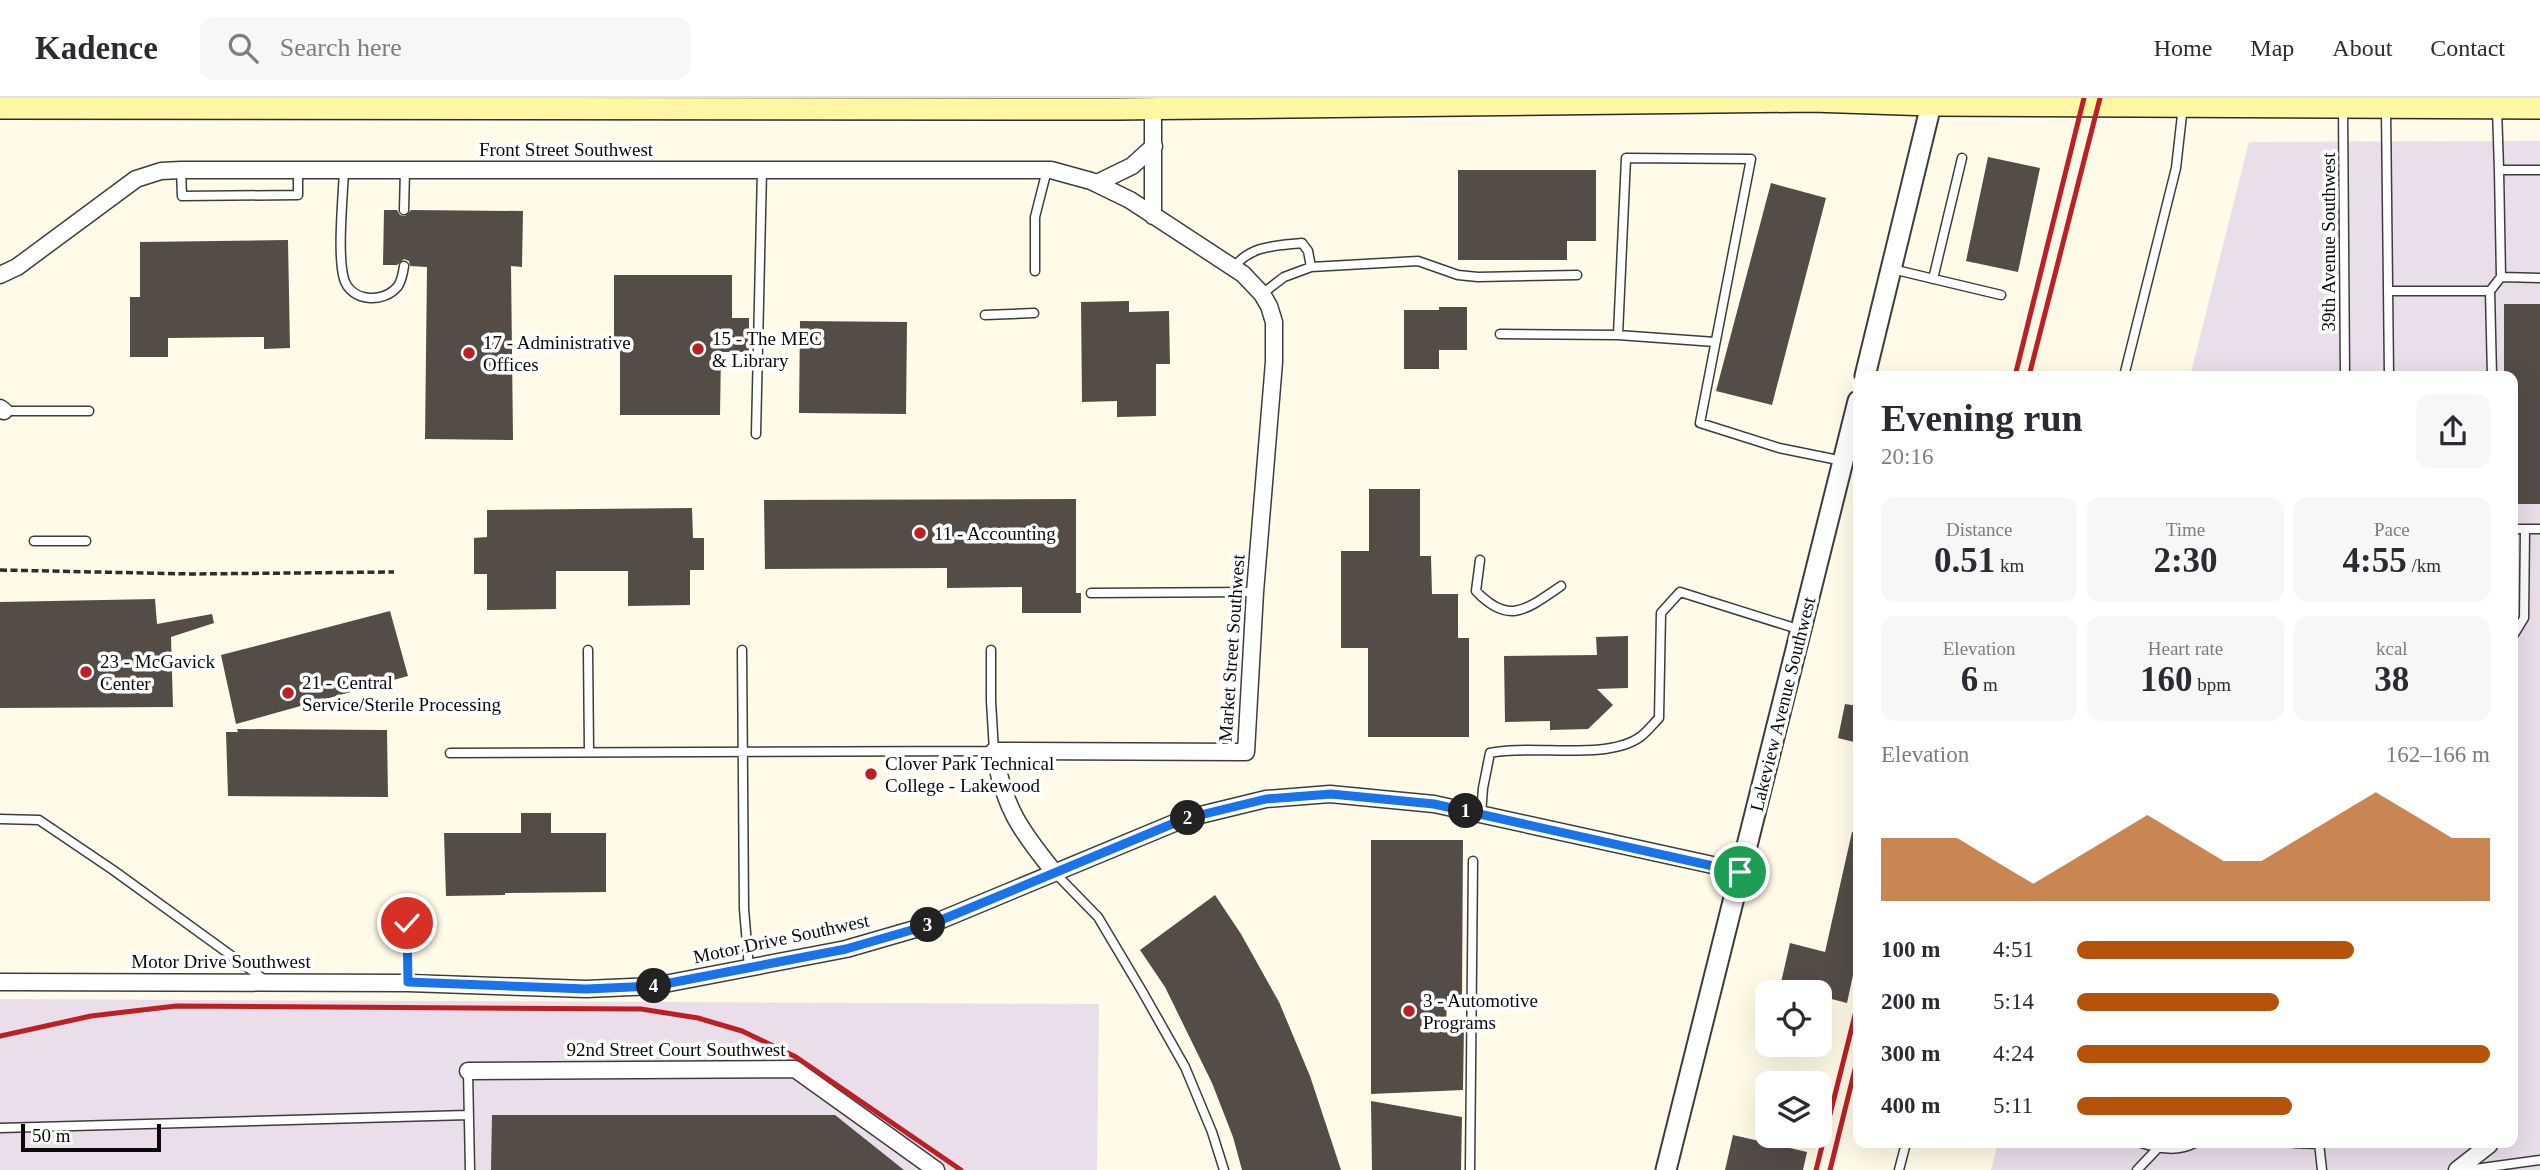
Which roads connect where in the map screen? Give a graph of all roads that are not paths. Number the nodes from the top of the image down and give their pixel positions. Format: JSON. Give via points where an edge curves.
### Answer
{"nodes":[{"id":1,"x":1812,"y":100,"type":"edge"},
{"id":2,"x":2229,"y":102,"type":"edge"},
{"id":3,"x":1153,"y":103,"type":"edge"},
{"id":4,"x":1931,"y":105,"type":"junction"},
{"id":5,"x":2373,"y":105,"type":"edge"},
{"id":6,"x":2528,"y":105,"type":"edge"},
{"id":7,"x":2183,"y":107,"type":"junction"},
{"id":8,"x":0,"y":108,"type":"edge"},
{"id":9,"x":2343,"y":108,"type":"junction"},
{"id":10,"x":2497,"y":108,"type":"junction"},
{"id":11,"x":1154,"y":146,"type":"junction"},
{"id":12,"x":1962,"y":158,"type":"dead end"},
{"id":13,"x":181,"y":170,"type":"junction"},
{"id":14,"x":298,"y":170,"type":"junction"},
{"id":15,"x":344,"y":170,"type":"junction"},
{"id":16,"x":405,"y":170,"type":"junction"},
{"id":17,"x":762,"y":170,"type":"junction"},
{"id":18,"x":1047,"y":170,"type":"junction"},
{"id":19,"x":2499,"y":170,"type":"junction"},
{"id":20,"x":2540,"y":170,"type":"edge"},
{"id":21,"x":1097,"y":183,"type":"junction"},
{"id":22,"x":404,"y":210,"type":"dead end"},
{"id":23,"x":1153,"y":216,"type":"junction"},
{"id":24,"x":404,"y":266,"type":"dead end"},
{"id":25,"x":1311,"y":267,"type":"junction"},
{"id":26,"x":1233,"y":268,"type":"junction"},
{"id":27,"x":1892,"y":269,"type":"junction"},
{"id":28,"x":1035,"y":271,"type":"dead end"},
{"id":29,"x":0,"y":275,"type":"edge"},
{"id":30,"x":1577,"y":275,"type":"dead end"},
{"id":31,"x":2501,"y":277,"type":"junction"},
{"id":32,"x":2540,"y":278,"type":"edge"},
{"id":33,"x":1933,"y":279,"type":"junction"},
{"id":34,"x":2388,"y":291,"type":"junction"},
{"id":35,"x":2490,"y":291,"type":"junction"},
{"id":36,"x":1262,"y":293,"type":"junction"},
{"id":37,"x":2001,"y":295,"type":"dead end"},
{"id":38,"x":1034,"y":313,"type":"dead end"},
{"id":39,"x":985,"y":315,"type":"dead end"},
{"id":40,"x":1500,"y":334,"type":"dead end"},
{"id":41,"x":1618,"y":335,"type":"junction"},
{"id":42,"x":1715,"y":342,"type":"junction"},
{"id":43,"x":1866,"y":371,"type":"edge"},
{"id":44,"x":2125,"y":371,"type":"edge"},
{"id":45,"x":2345,"y":371,"type":"edge"},
{"id":46,"x":2389,"y":371,"type":"edge"},
{"id":47,"x":2491,"y":371,"type":"edge"},
{"id":48,"x":2,"y":410,"type":"edge"},
{"id":49,"x":89,"y":411,"type":"dead end"},
{"id":50,"x":1853,"y":421,"type":"edge"},
{"id":51,"x":756,"y":434,"type":"dead end"},
{"id":52,"x":1843,"y":461,"type":"junction"},
{"id":53,"x":2518,"y":529,"type":"edge"},
{"id":54,"x":2525,"y":529,"type":"junction"},
{"id":55,"x":2540,"y":529,"type":"edge"},
{"id":56,"x":34,"y":541,"type":"dead end"},
{"id":57,"x":86,"y":541,"type":"dead end"},
{"id":58,"x":1480,"y":560,"type":"dead end"},
{"id":59,"x":1561,"y":586,"type":"dead end"},
{"id":60,"x":1255,"y":592,"type":"junction"},
{"id":61,"x":1091,"y":593,"type":"dead end"},
{"id":62,"x":2518,"y":628,"type":"edge"},
{"id":63,"x":1801,"y":630,"type":"junction"},
{"id":64,"x":588,"y":650,"type":"dead end"},
{"id":65,"x":742,"y":650,"type":"dead end"},
{"id":66,"x":991,"y":650,"type":"dead end"},
{"id":67,"x":589,"y":751,"type":"junction"},
{"id":68,"x":744,"y":751,"type":"junction"},
{"id":69,"x":994,"y":751,"type":"junction"},
{"id":70,"x":450,"y":753,"type":"dead end"},
{"id":71,"x":1481,"y":814,"type":"junction"},
{"id":72,"x":0,"y":820,"type":"edge"},
{"id":73,"x":1473,"y":860,"type":"dead end"},
{"id":74,"x":1740,"y":872,"type":"junction"},
{"id":75,"x":1055,"y":873,"type":"junction"},
{"id":76,"x":407,"y":923,"type":"dead end"},
{"id":77,"x":749,"y":968,"type":"junction"},
{"id":78,"x":0,"y":982,"type":"edge"},
{"id":79,"x":269,"y":982,"type":"junction"},
{"id":80,"x":408,"y":982,"type":"junction"},
{"id":81,"x":468,"y":1071,"type":"joint"},
{"id":82,"x":468,"y":1115,"type":"junction"},
{"id":83,"x":0,"y":1128,"type":"edge"},
{"id":84,"x":1905,"y":1148,"type":"edge"},
{"id":85,"x":2158,"y":1148,"type":"joint"},
{"id":86,"x":2187,"y":1148,"type":"edge"},
{"id":87,"x":2319,"y":1148,"type":"edge"},
{"id":88,"x":2485,"y":1148,"type":"edge"},
{"id":89,"x":2540,"y":1160,"type":"edge"},
{"id":90,"x":470,"y":1170,"type":"edge"},
{"id":91,"x":936,"y":1170,"type":"edge"},
{"id":92,"x":1224,"y":1170,"type":"edge"},
{"id":93,"x":1470,"y":1170,"type":"edge"},
{"id":94,"x":1665,"y":1170,"type":"edge"},
{"id":95,"x":1899,"y":1170,"type":"edge"},
{"id":96,"x":2137,"y":1170,"type":"edge"},
{"id":97,"x":2322,"y":1170,"type":"edge"},
{"id":98,"x":2457,"y":1170,"type":"edge"},
{"id":99,"x":2467,"y":1170,"type":"edge"}],
"edges":[{"from":1,"to":3,"type":"main road"},
{"from":1,"to":4,"type":"main road"},
{"from":2,"to":7,"type":"main road"},
{"from":2,"to":9,"type":"main road"},
{"from":3,"to":8,"type":"main road"},
{"from":3,"to":11,"type":"street"},
{"from":4,"to":7,"type":"main road"},
{"from":4,"to":27,"type":"street"},
{"from":5,"to":9,"type":"main road"},
{"from":5,"to":10,"type":"main road"},
{"from":5,"to":34,"type":"lane"},
{"from":6,"to":10,"type":"main road"},
{"from":7,"to":44,"type":"lane","via":[[2176,168]]},
{"from":9,"to":45,"type":"lane","name":"39th Avenue Southwest"},
{"from":10,"to":19,"type":"lane"},
{"from":11,"to":21,"type":"street","via":[[1132,166]]},
{"from":11,"to":23,"type":"street"},
{"from":12,"to":33,"type":"lane"},
{"from":13,"to":14,"type":"street","name":"Front Street Southwest"},
{"from":13,"to":14,"type":"lane","via":[[182,196],[298,195]]},
{"from":13,"to":29,"type":"street","name":"Front Street Southwest","via":[[136,179]]},
{"from":14,"to":15,"type":"street","name":"Front Street Southwest"},
{"from":15,"to":16,"type":"street","name":"Front Street Southwest"},
{"from":15,"to":24,"type":"lane","via":[[345,282],[353,292],[373,299],[397,288]]},
{"from":16,"to":17,"type":"street","name":"Front Street Southwest"},
{"from":16,"to":22,"type":"lane"},
{"from":17,"to":18,"type":"street","name":"Front Street Southwest"},
{"from":17,"to":51,"type":"lane"},
{"from":18,"to":21,"type":"street","name":"Front Street Southwest"},
{"from":18,"to":28,"type":"lane","via":[[1035,217]]},
{"from":19,"to":20,"type":"lane"},
{"from":19,"to":31,"type":"lane"},
{"from":21,"to":23,"type":"street","name":"Front Street Southwest"},
{"from":23,"to":26,"type":"street"},
{"from":25,"to":26,"type":"lane","via":[[1302,243],[1264,248],[1243,256]]},
{"from":25,"to":30,"type":"lane","via":[[1418,261],[1478,277]]},
{"from":25,"to":36,"type":"lane","via":[[1284,277]]},
{"from":26,"to":36,"type":"street"},
{"from":27,"to":33,"type":"lane"},
{"from":27,"to":43,"type":"street"},
{"from":31,"to":32,"type":"lane"},
{"from":31,"to":35,"type":"lane"},
{"from":33,"to":37,"type":"lane"},
{"from":34,"to":35,"type":"lane"},
{"from":34,"to":46,"type":"lane"},
{"from":35,"to":47,"type":"lane"},
{"from":36,"to":60,"type":"street","name":"Market Street Southwest","via":[[1275,340]]},
{"from":38,"to":39,"type":"lane"},
{"from":40,"to":41,"type":"lane"},
{"from":41,"to":42,"type":"lane"},
{"from":41,"to":42,"type":"lane","via":[[1626,158],[1751,159]]},
{"from":42,"to":52,"type":"lane","via":[[1700,423],[1779,448]]},
{"from":48,"to":49,"type":"lane"},
{"from":50,"to":52,"type":"street","name":"Lakeview Avenue Southwest"},
{"from":52,"to":63,"type":"street","name":"Lakeview Avenue Southwest"},
{"from":53,"to":54,"type":"lane"},
{"from":54,"to":55,"type":"lane"},
{"from":54,"to":62,"type":"lane","via":[[2524,618]]},
{"from":56,"to":57,"type":"lane"},
{"from":58,"to":59,"type":"lane","via":[[1476,591],[1491,606],[1527,609]]},
{"from":60,"to":61,"type":"lane"},
{"from":60,"to":69,"type":"street","name":"Market Street Southwest","via":[[1246,752]]},
{"from":63,"to":71,"type":"lane","via":[[1680,592],[1661,612],[1659,718],[1639,738],[1604,750],[1508,749],[1490,753]]},
{"from":63,"to":74,"type":"street","name":"Lakeview Avenue Southwest"},
{"from":64,"to":67,"type":"lane"},
{"from":65,"to":68,"type":"lane"},
{"from":66,"to":69,"type":"lane"},
{"from":67,"to":68,"type":"lane"},
{"from":67,"to":70,"type":"lane"},
{"from":68,"to":69,"type":"lane"},
{"from":68,"to":77,"type":"lane","via":[[744,909]]},
{"from":69,"to":75,"type":"street","via":[[1000,785],[1013,815]]},
{"from":71,"to":74,"type":"street","name":"Motor Drive Southwest"},
{"from":71,"to":75,"type":"street","name":"Motor Drive Southwest","via":[[1341,794],[1266,799],[1184,819]]},
{"from":72,"to":79,"type":"lane","via":[[39,820]]},
{"from":73,"to":93,"type":"lane"},
{"from":74,"to":94,"type":"street","name":"Lakeview Avenue Southwest"},
{"from":75,"to":77,"type":"street","name":"Motor Drive Southwest","via":[[929,925],[846,949]]},
{"from":75,"to":92,"type":"lane","via":[[1098,917],[1142,991],[1185,1067]]},
{"from":76,"to":80,"type":"lane"},
{"from":77,"to":80,"type":"street","name":"Motor Drive Southwest","via":[[654,986],[586,989]]},
{"from":78,"to":79,"type":"street","name":"Motor Drive Southwest"},
{"from":79,"to":80,"type":"street","name":"Motor Drive Southwest"},
{"from":81,"to":82,"type":"lane"},
{"from":81,"to":91,"type":"street","name":"92nd Street Court Southwest","via":[[795,1069]]},
{"from":82,"to":83,"type":"lane"},
{"from":82,"to":90,"type":"lane"},
{"from":84,"to":95,"type":"lane"},
{"from":85,"to":86,"type":"lane"},
{"from":85,"to":96,"type":"lane"},
{"from":87,"to":97,"type":"lane"},
{"from":88,"to":98,"type":"street"},
{"from":89,"to":99,"type":"lane"}]}
